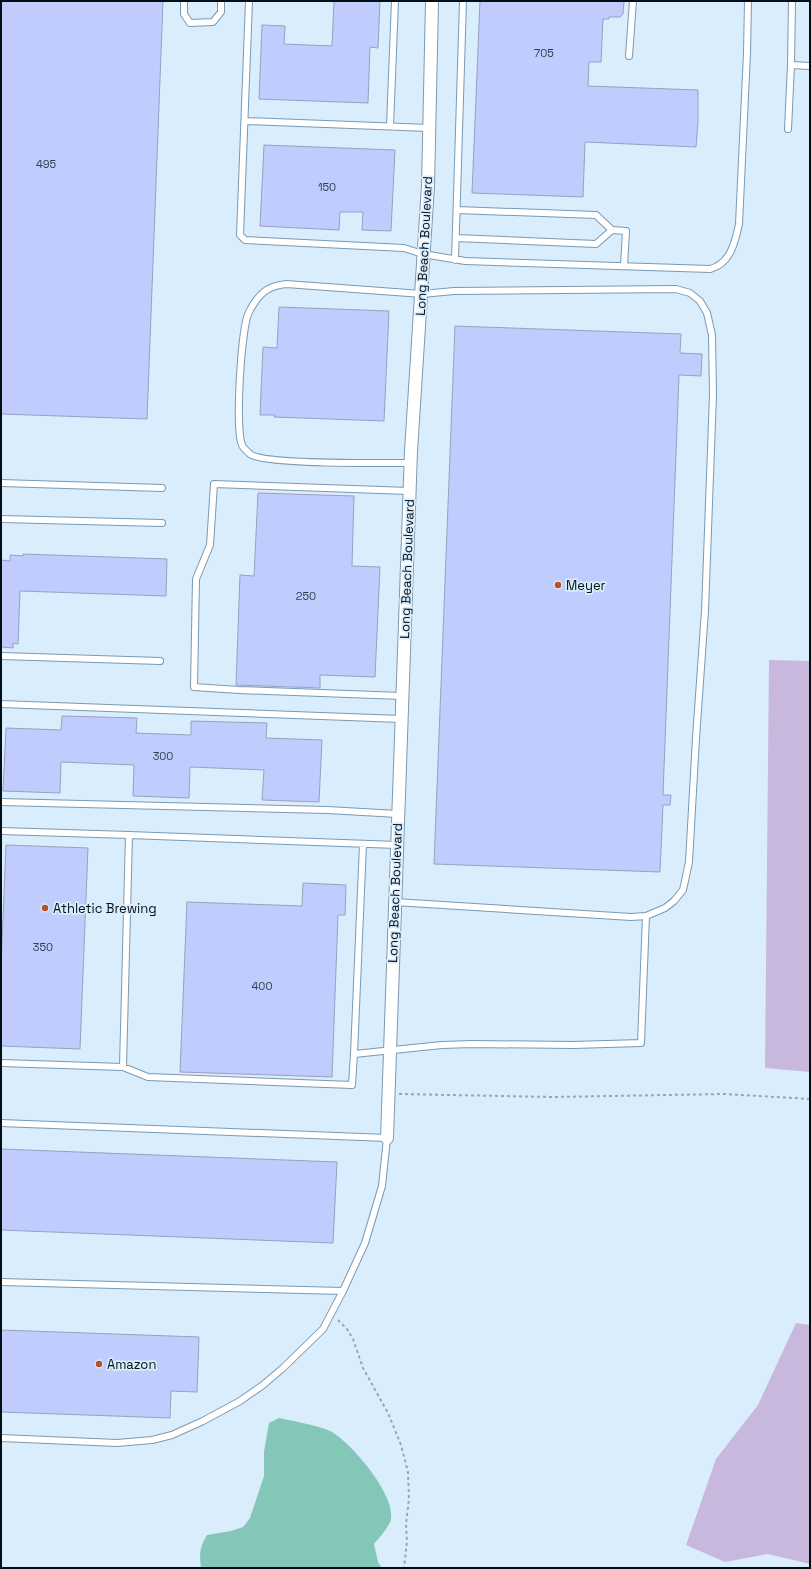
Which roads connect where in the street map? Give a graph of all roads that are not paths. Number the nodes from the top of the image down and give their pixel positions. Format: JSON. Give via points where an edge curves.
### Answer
{"nodes":[{"id":1,"x":184,"y":1,"type":"edge"},
{"id":2,"x":221,"y":1,"type":"edge"},
{"id":3,"x":250,"y":1,"type":"edge"},
{"id":4,"x":395,"y":1,"type":"edge"},
{"id":5,"x":432,"y":1,"type":"edge"},
{"id":6,"x":464,"y":1,"type":"edge"},
{"id":7,"x":633,"y":1,"type":"edge"},
{"id":8,"x":748,"y":1,"type":"edge"},
{"id":9,"x":792,"y":1,"type":"edge"},
{"id":10,"x":629,"y":56,"type":"dead end"},
{"id":11,"x":791,"y":65,"type":"junction"},
{"id":12,"x":810,"y":66,"type":"edge"},
{"id":13,"x":245,"y":121,"type":"junction"},
{"id":14,"x":390,"y":126,"type":"junction"},
{"id":15,"x":429,"y":128,"type":"junction"},
{"id":16,"x":788,"y":129,"type":"dead end"},
{"id":17,"x":457,"y":210,"type":"junction"},
{"id":18,"x":612,"y":230,"type":"junction"},
{"id":19,"x":456,"y":238,"type":"junction"},
{"id":20,"x":424,"y":254,"type":"junction"},
{"id":21,"x":455,"y":260,"type":"junction"},
{"id":22,"x":624,"y":266,"type":"junction"},
{"id":23,"x":422,"y":294,"type":"junction"},
{"id":24,"x":410,"y":463,"type":"junction"},
{"id":25,"x":1,"y":483,"type":"edge"},
{"id":26,"x":162,"y":488,"type":"dead end"},
{"id":27,"x":409,"y":491,"type":"junction"},
{"id":28,"x":1,"y":518,"type":"edge"},
{"id":29,"x":162,"y":523,"type":"dead end"},
{"id":30,"x":1,"y":656,"type":"edge"},
{"id":31,"x":160,"y":661,"type":"dead end"},
{"id":32,"x":402,"y":696,"type":"junction"},
{"id":33,"x":1,"y":704,"type":"edge"},
{"id":34,"x":401,"y":719,"type":"junction"},
{"id":35,"x":1,"y":802,"type":"edge"},
{"id":36,"x":398,"y":814,"type":"junction"},
{"id":37,"x":1,"y":831,"type":"edge"},
{"id":38,"x":129,"y":835,"type":"junction"},
{"id":39,"x":363,"y":844,"type":"junction"},
{"id":40,"x":397,"y":844,"type":"junction"},
{"id":41,"x":395,"y":902,"type":"junction"},
{"id":42,"x":646,"y":916,"type":"junction"},
{"id":43,"x":390,"y":1052,"type":"junction"},
{"id":44,"x":354,"y":1054,"type":"junction"},
{"id":45,"x":1,"y":1063,"type":"edge"},
{"id":46,"x":123,"y":1067,"type":"junction"},
{"id":47,"x":1,"y":1123,"type":"edge"},
{"id":48,"x":387,"y":1138,"type":"junction"},
{"id":49,"x":1,"y":1282,"type":"edge"},
{"id":50,"x":343,"y":1290,"type":"junction"},
{"id":51,"x":1,"y":1438,"type":"edge"}],
"edges":[{"from":1,"to":2,"type":"lane","via":[[184,14],[190,23],[213,22],[221,12]]},
{"from":3,"to":13,"type":"lane"},
{"from":4,"to":14,"type":"lane"},
{"from":5,"to":15,"type":"street","name":"Long Beach Boulevard"},
{"from":6,"to":17,"type":"lane"},
{"from":7,"to":10,"type":"lane"},
{"from":8,"to":22,"type":"lane","via":[[740,224],[730,252],[721,265],[710,269]]},
{"from":9,"to":11,"type":"lane"},
{"from":11,"to":12,"type":"lane"},
{"from":11,"to":16,"type":"lane"},
{"from":13,"to":14,"type":"lane"},
{"from":13,"to":20,"type":"lane","via":[[240,235],[245,240],[404,248]]},
{"from":14,"to":15,"type":"lane"},
{"from":15,"to":20,"type":"street","name":"Long Beach Boulevard"},
{"from":17,"to":18,"type":"lane","via":[[596,214]]},
{"from":17,"to":19,"type":"lane"},
{"from":18,"to":19,"type":"lane","via":[[596,244]]},
{"from":18,"to":22,"type":"lane","via":[[626,232]]},
{"from":19,"to":21,"type":"lane"},
{"from":20,"to":21,"type":"lane"},
{"from":20,"to":23,"type":"street","name":"Long Beach Boulevard"},
{"from":21,"to":22,"type":"lane"},
{"from":23,"to":24,"type":"street","name":"Long Beach Boulevard"},
{"from":23,"to":24,"type":"lane","via":[[275,285],[265,290],[248,314],[240,360],[240,428],[242,445],[251,455],[275,461]]},
{"from":23,"to":42,"type":"lane","via":[[454,290],[676,289],[690,293],[700,301],[707,313],[712,335],[713,395],[705,611],[689,862],[682,890],[674,901]]},
{"from":24,"to":27,"type":"street","name":"Long Beach Boulevard"},
{"from":25,"to":26,"type":"lane"},
{"from":27,"to":32,"type":"street","name":"Long Beach Boulevard"},
{"from":27,"to":32,"type":"lane","via":[[214,484],[210,545],[196,579],[194,687]]},
{"from":28,"to":29,"type":"lane"},
{"from":30,"to":31,"type":"lane"},
{"from":32,"to":34,"type":"street","name":"Long Beach Boulevard"},
{"from":33,"to":34,"type":"lane"},
{"from":34,"to":36,"type":"street","name":"Long Beach Boulevard"},
{"from":35,"to":36,"type":"lane"},
{"from":36,"to":40,"type":"street","name":"Long Beach Boulevard"},
{"from":37,"to":38,"type":"lane"},
{"from":38,"to":39,"type":"lane"},
{"from":38,"to":46,"type":"lane"},
{"from":39,"to":40,"type":"lane"},
{"from":39,"to":44,"type":"lane"},
{"from":40,"to":41,"type":"street","name":"Long Beach Boulevard"},
{"from":41,"to":42,"type":"lane"},
{"from":41,"to":43,"type":"street","name":"Long Beach Boulevard"},
{"from":42,"to":43,"type":"lane","via":[[641,1043],[442,1045]]},
{"from":43,"to":44,"type":"lane"},
{"from":43,"to":48,"type":"street","name":"Long Beach Boulevard"},
{"from":44,"to":46,"type":"lane","via":[[352,1085],[148,1077]]},
{"from":45,"to":46,"type":"lane"},
{"from":47,"to":48,"type":"lane"},
{"from":48,"to":50,"type":"lane","via":[[382,1186],[366,1243]]},
{"from":49,"to":50,"type":"lane"},
{"from":50,"to":51,"type":"lane","via":[[323,1329],[263,1385],[240,1401],[172,1435],[152,1440],[117,1443]]}]}
